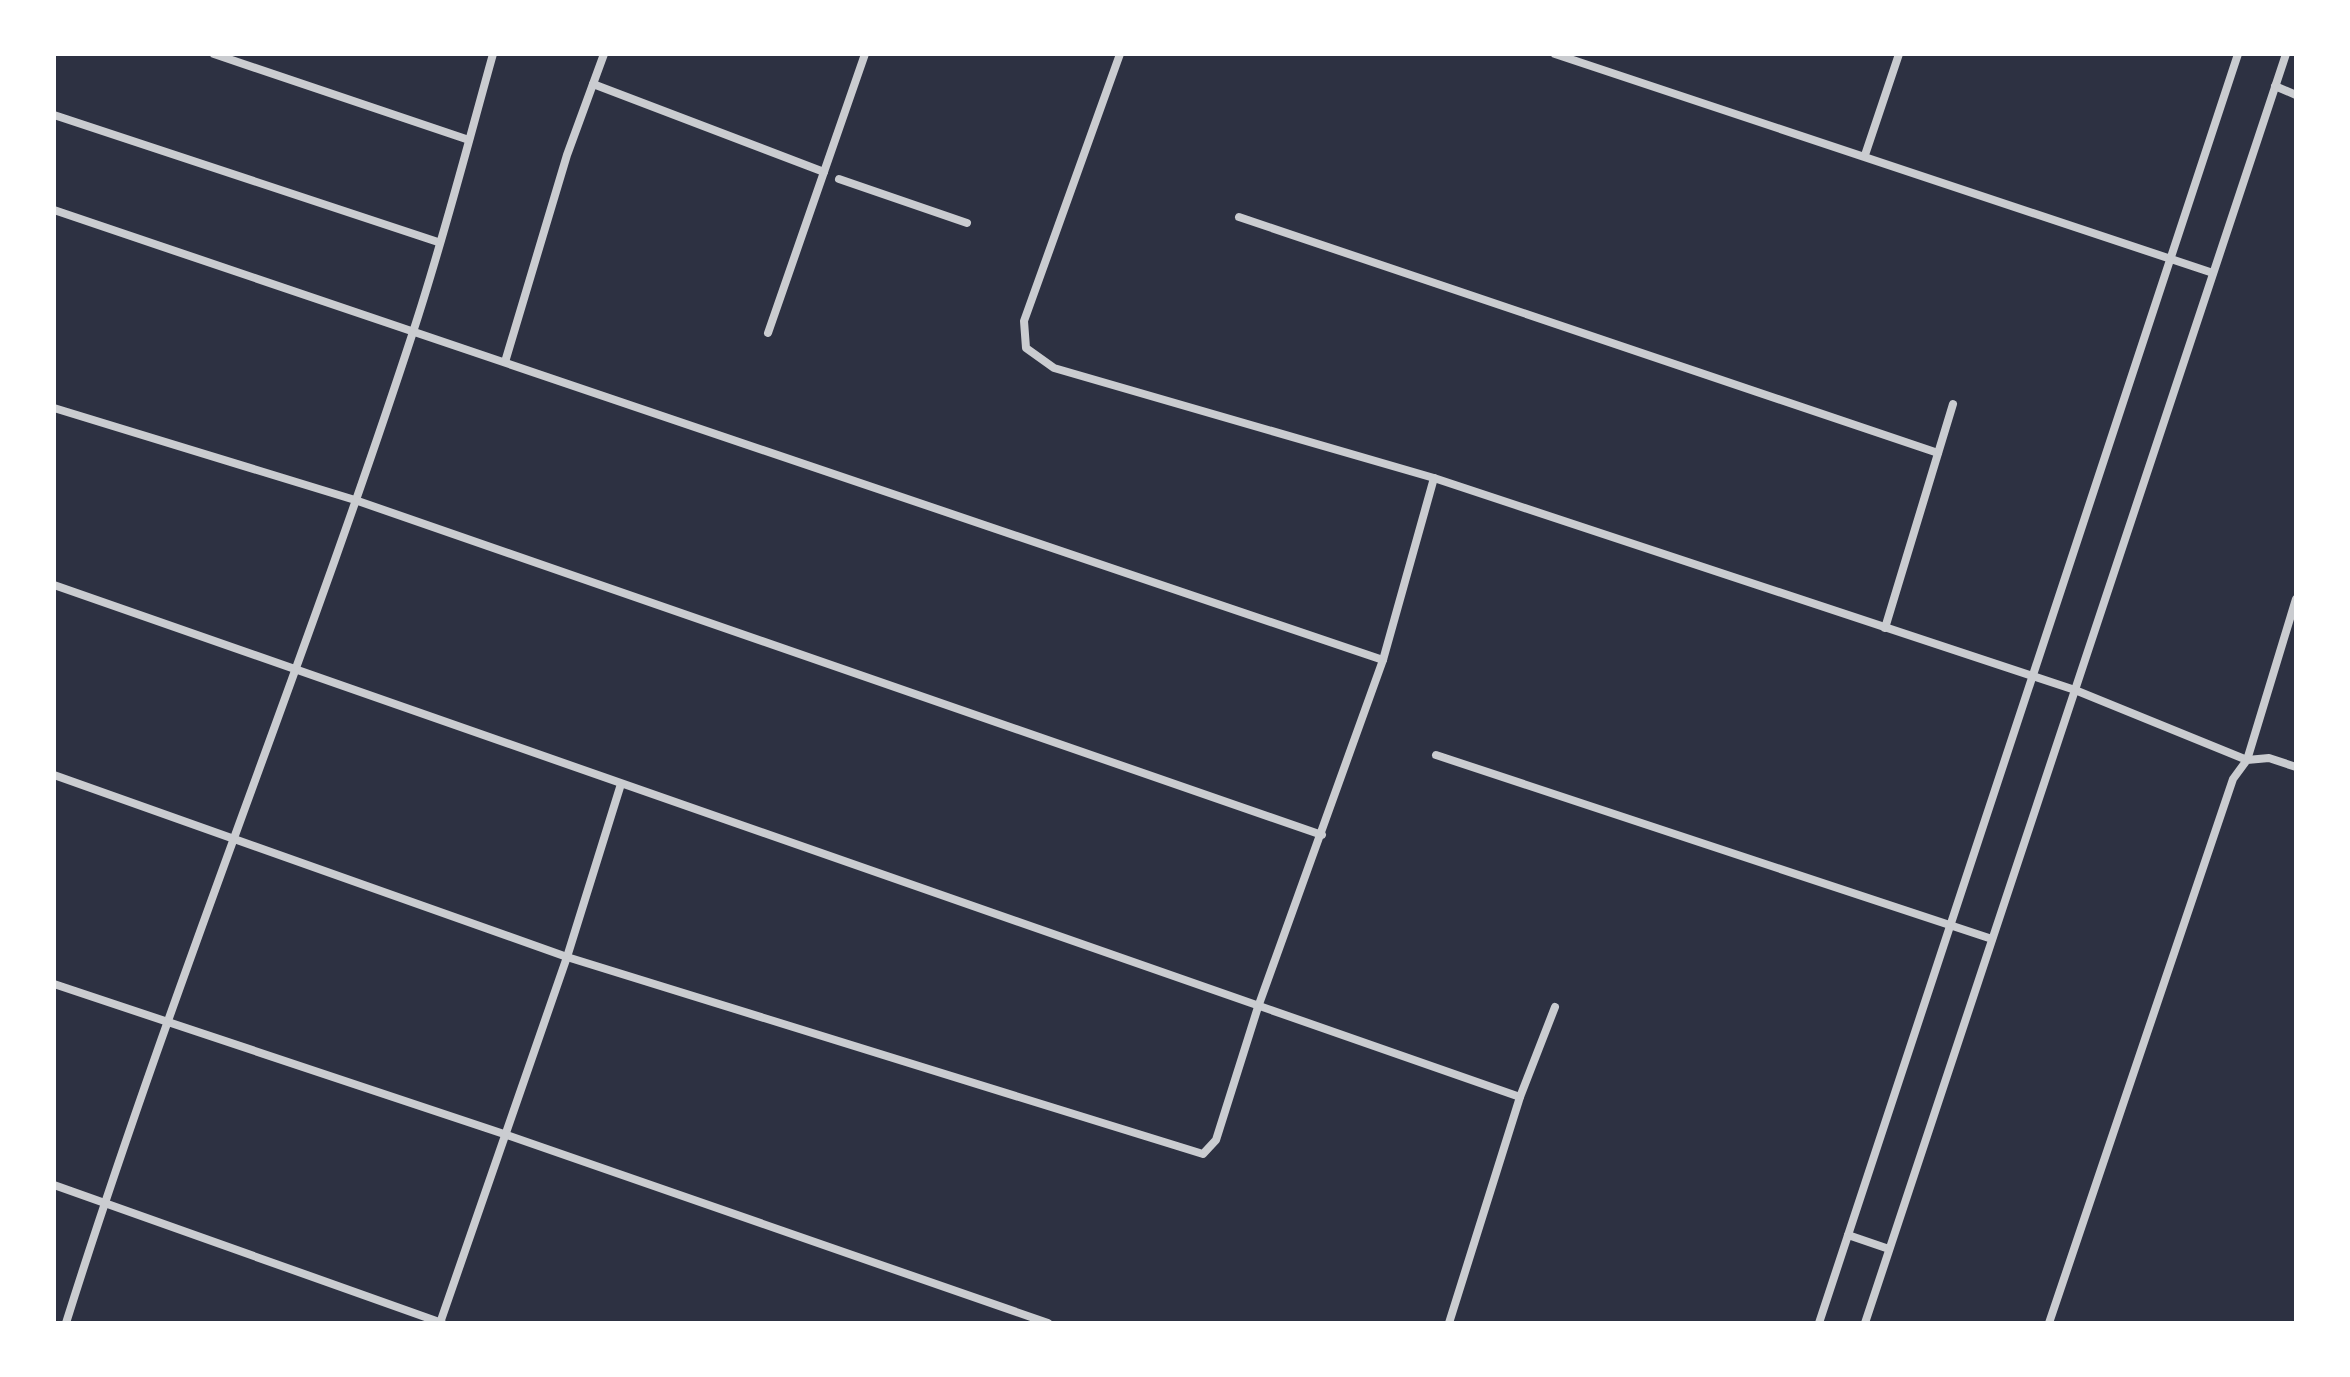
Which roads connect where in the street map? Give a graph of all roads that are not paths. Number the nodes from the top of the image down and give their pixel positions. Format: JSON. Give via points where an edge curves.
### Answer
{"nodes":[{"id":1,"x":214,"y":54,"type":"edge"},
{"id":2,"x":493,"y":54,"type":"edge"},
{"id":3,"x":604,"y":54,"type":"edge"},
{"id":4,"x":865,"y":54,"type":"edge"},
{"id":5,"x":1120,"y":54,"type":"edge"},
{"id":6,"x":1555,"y":54,"type":"edge"},
{"id":7,"x":1593,"y":54,"type":"edge"},
{"id":8,"x":1899,"y":54,"type":"edge"},
{"id":9,"x":2238,"y":54,"type":"edge"},
{"id":10,"x":2286,"y":54,"type":"edge"},
{"id":11,"x":1589,"y":64,"type":"junction"},
{"id":12,"x":593,"y":84,"type":"junction"},
{"id":13,"x":2275,"y":86,"type":"junction"},
{"id":14,"x":2296,"y":95,"type":"edge"},
{"id":15,"x":54,"y":115,"type":"edge"},
{"id":16,"x":469,"y":140,"type":"junction"},
{"id":17,"x":1865,"y":155,"type":"junction"},
{"id":18,"x":824,"y":172,"type":"junction"},
{"id":19,"x":839,"y":179,"type":"dead end"},
{"id":20,"x":54,"y":210,"type":"edge"},
{"id":21,"x":1239,"y":217,"type":"dead end"},
{"id":22,"x":967,"y":223,"type":"dead end"},
{"id":23,"x":438,"y":242,"type":"junction"},
{"id":24,"x":2171,"y":257,"type":"junction"},
{"id":25,"x":2213,"y":273,"type":"junction"},
{"id":26,"x":414,"y":329,"type":"junction"},
{"id":27,"x":768,"y":333,"type":"dead end"},
{"id":28,"x":505,"y":362,"type":"junction"},
{"id":29,"x":1953,"y":404,"type":"dead end"},
{"id":30,"x":54,"y":408,"type":"edge"},
{"id":31,"x":1938,"y":453,"type":"junction"},
{"id":32,"x":1434,"y":478,"type":"junction"},
{"id":33,"x":355,"y":500,"type":"junction"},
{"id":34,"x":54,"y":585,"type":"edge"},
{"id":35,"x":2296,"y":599,"type":"edge"},
{"id":36,"x":1885,"y":628,"type":"junction"},
{"id":37,"x":1383,"y":660,"type":"junction"},
{"id":38,"x":296,"y":669,"type":"junction"},
{"id":39,"x":2033,"y":677,"type":"junction"},
{"id":40,"x":2075,"y":690,"type":"junction"},
{"id":41,"x":1436,"y":755,"type":"dead end"},
{"id":42,"x":2247,"y":760,"type":"junction"},
{"id":43,"x":2296,"y":767,"type":"edge"},
{"id":44,"x":54,"y":775,"type":"edge"},
{"id":45,"x":621,"y":784,"type":"junction"},
{"id":46,"x":1322,"y":835,"type":"junction"},
{"id":47,"x":232,"y":839,"type":"junction"},
{"id":48,"x":1950,"y":927,"type":"junction"},
{"id":49,"x":1992,"y":939,"type":"junction"},
{"id":50,"x":567,"y":957,"type":"junction"},
{"id":51,"x":54,"y":984,"type":"edge"},
{"id":52,"x":1258,"y":1007,"type":"junction"},
{"id":53,"x":1555,"y":1007,"type":"dead end"},
{"id":54,"x":165,"y":1022,"type":"junction"},
{"id":55,"x":1520,"y":1097,"type":"junction"},
{"id":56,"x":504,"y":1134,"type":"junction"},
{"id":57,"x":54,"y":1185,"type":"edge"},
{"id":58,"x":104,"y":1202,"type":"junction"},
{"id":59,"x":1848,"y":1235,"type":"junction"},
{"id":60,"x":1889,"y":1249,"type":"junction"},
{"id":61,"x":66,"y":1323,"type":"edge"},
{"id":62,"x":441,"y":1323,"type":"edge"},
{"id":63,"x":1048,"y":1323,"type":"edge"},
{"id":64,"x":1449,"y":1323,"type":"edge"},
{"id":65,"x":1819,"y":1323,"type":"edge"},
{"id":66,"x":1865,"y":1323,"type":"edge"},
{"id":67,"x":2049,"y":1323,"type":"edge"}],
"edges":[{"from":1,"to":16,"type":"street"},
{"from":2,"to":16,"type":"street"},
{"from":3,"to":12,"type":"street"},
{"from":4,"to":18,"type":"street"},
{"from":5,"to":32,"type":"street","via":[[1024,321],[1026,348],[1054,368]]},
{"from":6,"to":11,"type":"street"},
{"from":7,"to":11,"type":"street"},
{"from":8,"to":17,"type":"street"},
{"from":9,"to":24,"type":"street"},
{"from":10,"to":13,"type":"street"},
{"from":11,"to":17,"type":"street"},
{"from":12,"to":18,"type":"street"},
{"from":12,"to":28,"type":"street"},
{"from":13,"to":14,"type":"street"},
{"from":13,"to":25,"type":"street"},
{"from":15,"to":23,"type":"street"},
{"from":16,"to":23,"type":"street"},
{"from":17,"to":24,"type":"street"},
{"from":18,"to":27,"type":"street"},
{"from":19,"to":22,"type":"street"},
{"from":20,"to":26,"type":"street"},
{"from":21,"to":31,"type":"street"},
{"from":23,"to":26,"type":"street"},
{"from":24,"to":25,"type":"street"},
{"from":24,"to":39,"type":"street"},
{"from":25,"to":40,"type":"street"},
{"from":26,"to":28,"type":"street"},
{"from":26,"to":33,"type":"street"},
{"from":28,"to":37,"type":"street"},
{"from":29,"to":31,"type":"street"},
{"from":30,"to":33,"type":"street"},
{"from":31,"to":36,"type":"street"},
{"from":32,"to":36,"type":"street"},
{"from":32,"to":37,"type":"street"},
{"from":33,"to":38,"type":"street"},
{"from":33,"to":46,"type":"street"},
{"from":34,"to":38,"type":"street"},
{"from":35,"to":42,"type":"street"},
{"from":36,"to":39,"type":"street"},
{"from":37,"to":46,"type":"street"},
{"from":38,"to":45,"type":"street"},
{"from":38,"to":47,"type":"street"},
{"from":39,"to":40,"type":"street"},
{"from":39,"to":48,"type":"street"},
{"from":40,"to":42,"type":"street"},
{"from":40,"to":49,"type":"street"},
{"from":41,"to":48,"type":"street"},
{"from":42,"to":43,"type":"street","via":[[2269,758]]},
{"from":42,"to":67,"type":"street","via":[[2233,779]]},
{"from":44,"to":47,"type":"street"},
{"from":45,"to":50,"type":"street"},
{"from":45,"to":52,"type":"street"},
{"from":46,"to":52,"type":"street"},
{"from":47,"to":50,"type":"street"},
{"from":47,"to":54,"type":"street"},
{"from":48,"to":49,"type":"street"},
{"from":48,"to":59,"type":"street"},
{"from":49,"to":60,"type":"street"},
{"from":50,"to":52,"type":"street","via":[[1196,1154],[1210,1150],[1216,1140]]},
{"from":50,"to":56,"type":"street"},
{"from":51,"to":54,"type":"street"},
{"from":52,"to":55,"type":"street"},
{"from":53,"to":55,"type":"street"},
{"from":54,"to":56,"type":"street"},
{"from":54,"to":58,"type":"street"},
{"from":55,"to":64,"type":"street"},
{"from":56,"to":62,"type":"street"},
{"from":56,"to":63,"type":"street"},
{"from":57,"to":58,"type":"street"},
{"from":58,"to":61,"type":"street"},
{"from":58,"to":62,"type":"street"},
{"from":59,"to":60,"type":"street"},
{"from":59,"to":65,"type":"street"},
{"from":60,"to":66,"type":"street"}]}
